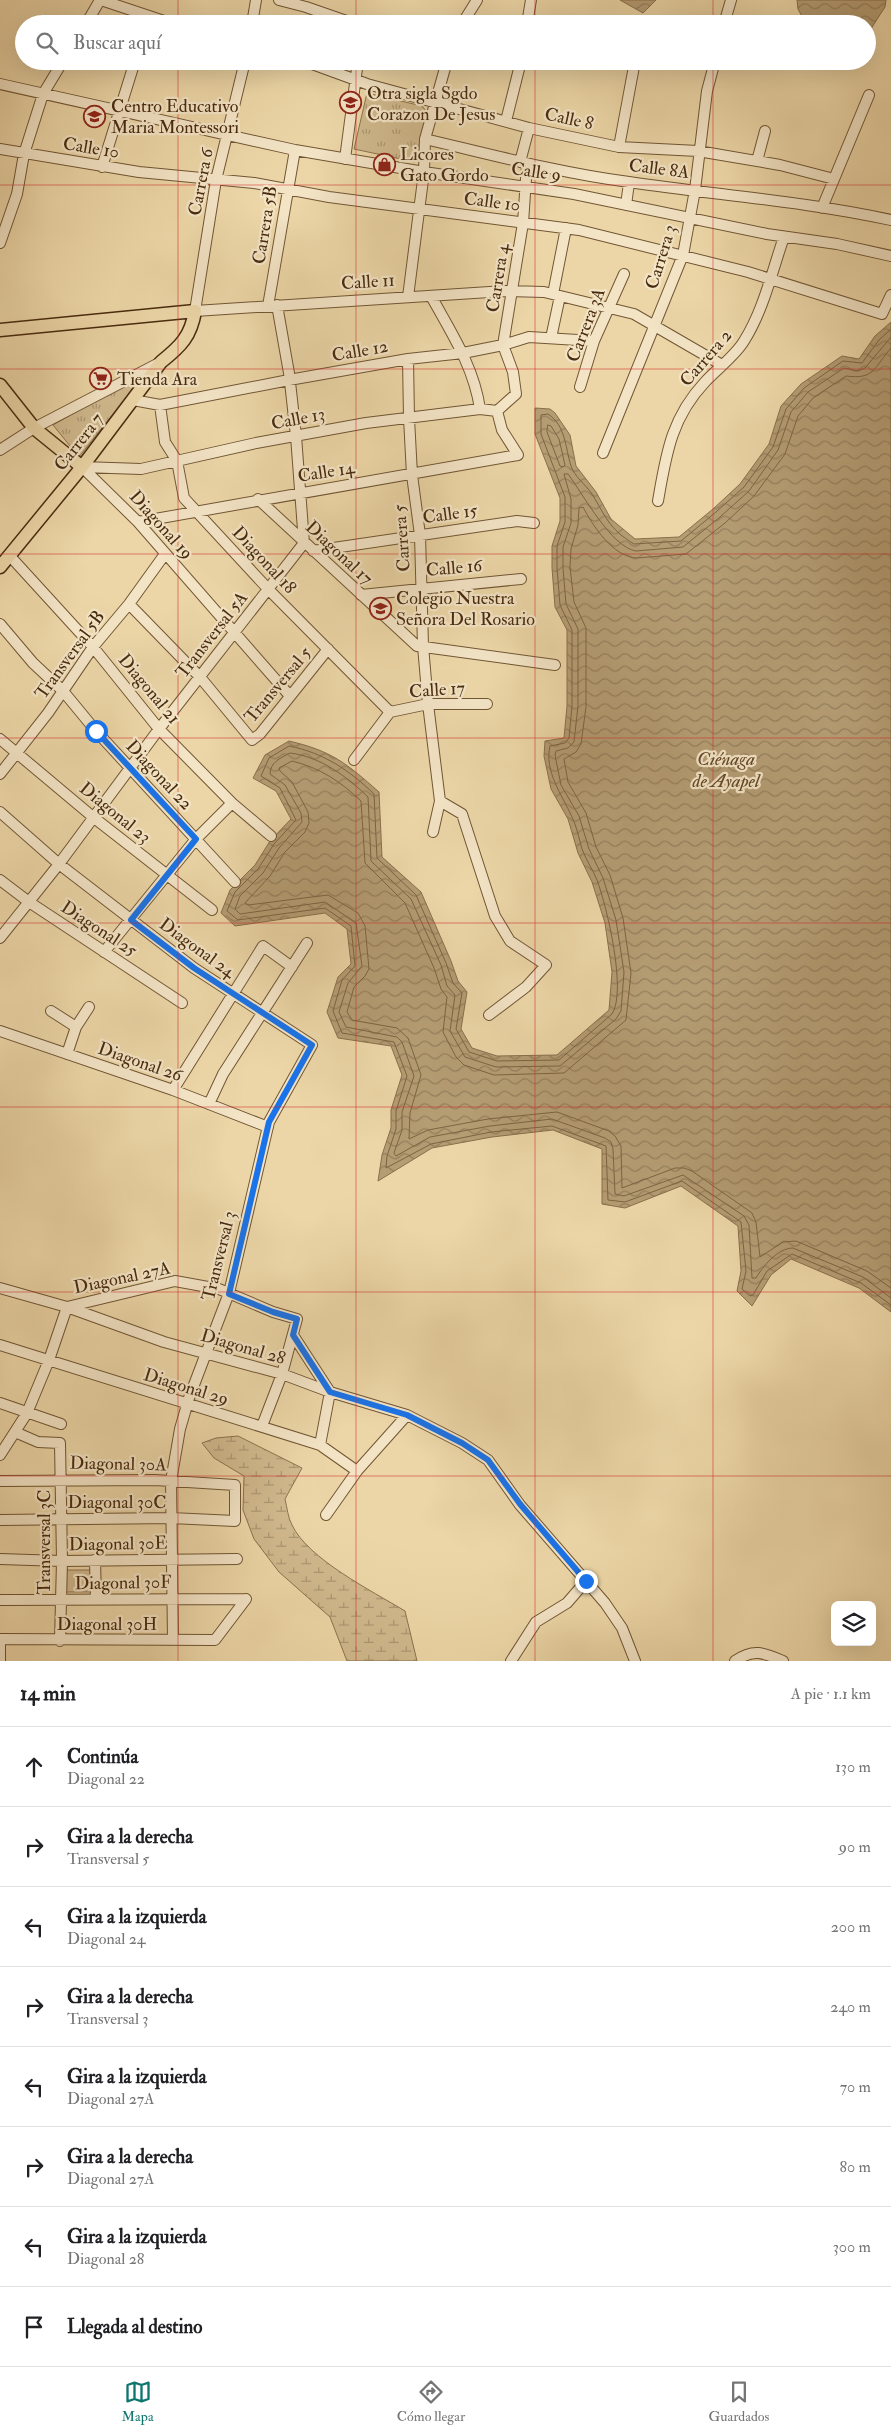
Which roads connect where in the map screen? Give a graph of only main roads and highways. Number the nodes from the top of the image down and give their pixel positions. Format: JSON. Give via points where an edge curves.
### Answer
{"nodes":[{"id":1,"x":195,"y":311,"type":"joint"},
{"id":2,"x":0,"y":330,"type":"edge"},
{"id":3,"x":0,"y":385,"type":"edge"},
{"id":4,"x":82,"y":467,"type":"junction"},
{"id":5,"x":0,"y":567,"type":"edge"}],
"edges":[{"from":1,"to":2,"type":"main road","name":"Calle 11"},
{"from":1,"to":4,"type":"main road","name":"Carrera 7","via":[[192,327],[178,349],[161,362]]},
{"from":3,"to":4,"type":"main road","name":"Diagonal 19","via":[[34,428]]},
{"from":4,"to":5,"type":"main road","name":"Carrera 7"}]}
